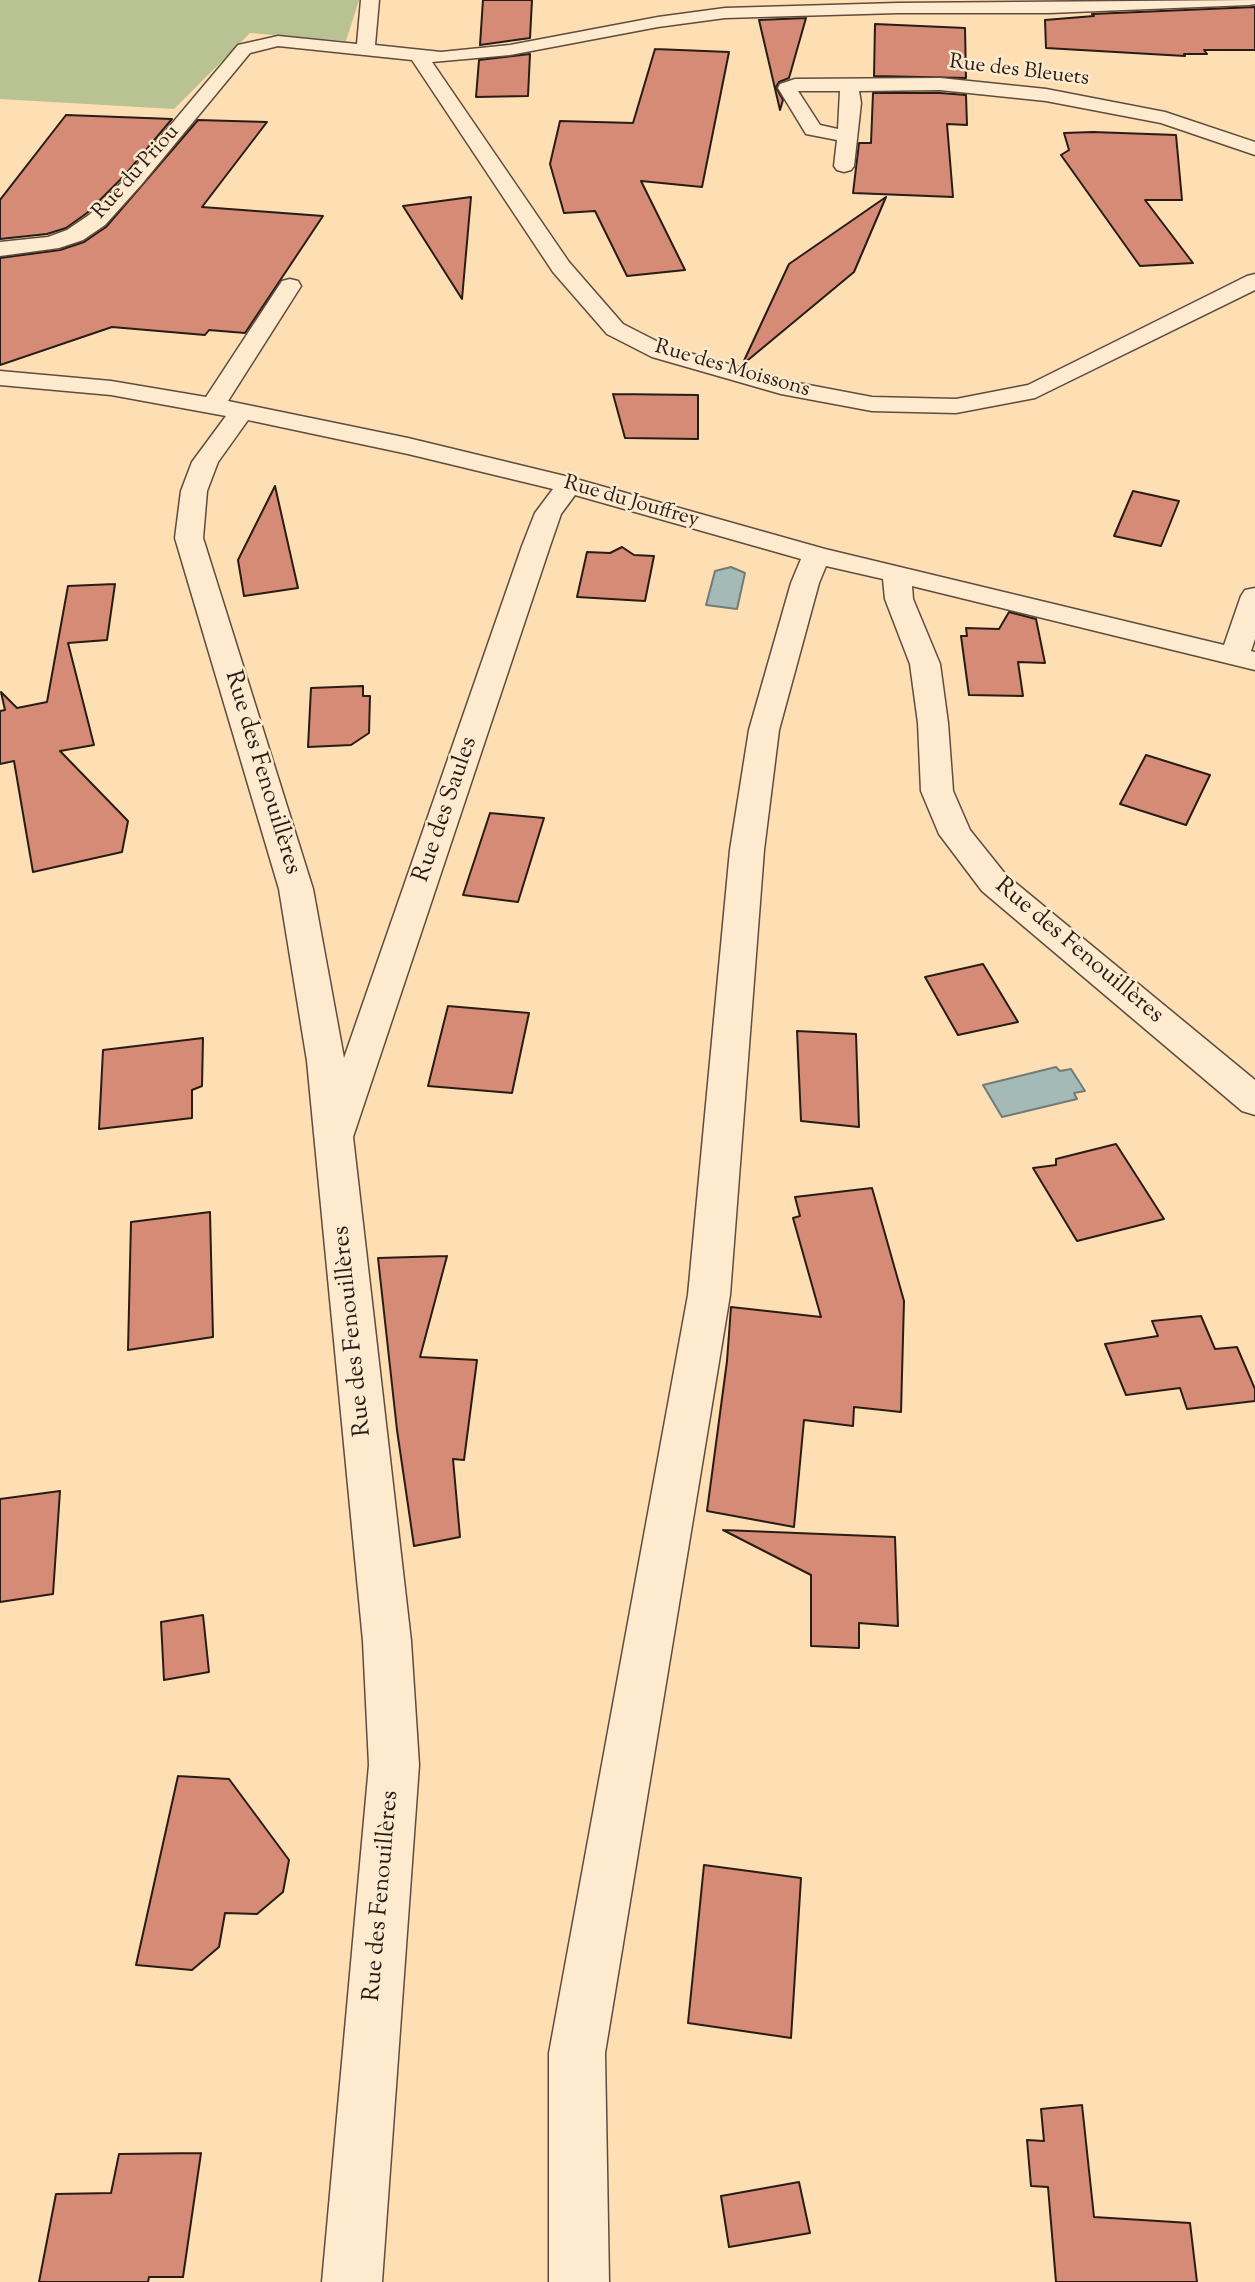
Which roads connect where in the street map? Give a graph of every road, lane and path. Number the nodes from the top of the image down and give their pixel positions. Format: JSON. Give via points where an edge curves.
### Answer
{"nodes":[{"id":1,"x":370,"y":0,"type":"edge"},
{"id":2,"x":1249,"y":0,"type":"edge"},
{"id":3,"x":1049,"y":4,"type":"edge"},
{"id":4,"x":723,"y":6,"type":"edge"},
{"id":5,"x":366,"y":49,"type":"junction"},
{"id":6,"x":418,"y":55,"type":"junction"},
{"id":7,"x":856,"y":85,"type":"junction"},
{"id":8,"x":846,"y":136,"type":"junction"},
{"id":9,"x":1255,"y":149,"type":"edge"},
{"id":10,"x":844,"y":166,"type":"dead end"},
{"id":11,"x":0,"y":249,"type":"edge"},
{"id":12,"x":1255,"y":281,"type":"edge"},
{"id":13,"x":290,"y":286,"type":"dead end"},
{"id":14,"x":0,"y":378,"type":"edge"},
{"id":15,"x":228,"y":409,"type":"junction"},
{"id":16,"x":569,"y":485,"type":"junction"},
{"id":17,"x":817,"y":555,"type":"junction"},
{"id":18,"x":896,"y":573,"type":"junction"},
{"id":19,"x":1255,"y":596,"type":"edge"},
{"id":20,"x":1245,"y":658,"type":"edge"},
{"id":21,"x":1255,"y":1101,"type":"edge"},
{"id":22,"x":334,"y":1140,"type":"junction"},
{"id":23,"x":352,"y":2282,"type":"edge"},
{"id":24,"x":579,"y":2282,"type":"edge"}],
"edges":[{"from":1,"to":5,"type":"street"},
{"from":2,"to":3,"type":"street"},
{"from":3,"to":4,"type":"street"},
{"from":4,"to":6,"type":"street","via":[[510,50]]},
{"from":5,"to":6,"type":"street"},
{"from":5,"to":11,"type":"street","name":"Rue du Priou","via":[[278,41],[244,49],[97,220],[75,235],[51,243]]},
{"from":6,"to":12,"type":"street","name":"Rue des Moissons","via":[[561,267],[615,329],[660,352],[790,389],[872,404],[956,406],[1035,391]]},
{"from":7,"to":8,"type":"street","via":[[849,88]]},
{"from":7,"to":8,"type":"street","name":"Rue des Bleuets","via":[[787,88],[813,130]]},
{"from":7,"to":9,"type":"street","name":"Rue des Bleuets","via":[[940,84],[1046,95],[1165,118]]},
{"from":8,"to":10,"type":"street"},
{"from":13,"to":15,"type":"street","name":"Rue des Fenouillères"},
{"from":14,"to":15,"type":"street","name":"Rue du Jouffrey","via":[[111,388]]},
{"from":15,"to":16,"type":"street","name":"Rue du Jouffrey"},
{"from":15,"to":22,"type":"street","name":"Rue des Fenouillères","via":[[194,491],[189,538],[296,889],[326,1061]]},
{"from":16,"to":17,"type":"street","name":"Rue du Jouffrey"},
{"from":16,"to":22,"type":"street","name":"Rue des Saules","via":[[548,513]]},
{"from":17,"to":18,"type":"street","name":"Rue du Jouffrey"},
{"from":17,"to":24,"type":"street","via":[[764,730],[747,850],[709,1295],[577,2053]]},
{"from":18,"to":20,"type":"street","name":"Rue du Jouffrey"},
{"from":18,"to":21,"type":"street","name":"Rue des Fenouillères","via":[[899,599],[925,664],[937,792],[955,834],[994,883]]},
{"from":19,"to":20,"type":"street"},
{"from":22,"to":23,"type":"street","name":"Rue des Fenouillères","via":[[387,1641],[394,1765]]}]}
